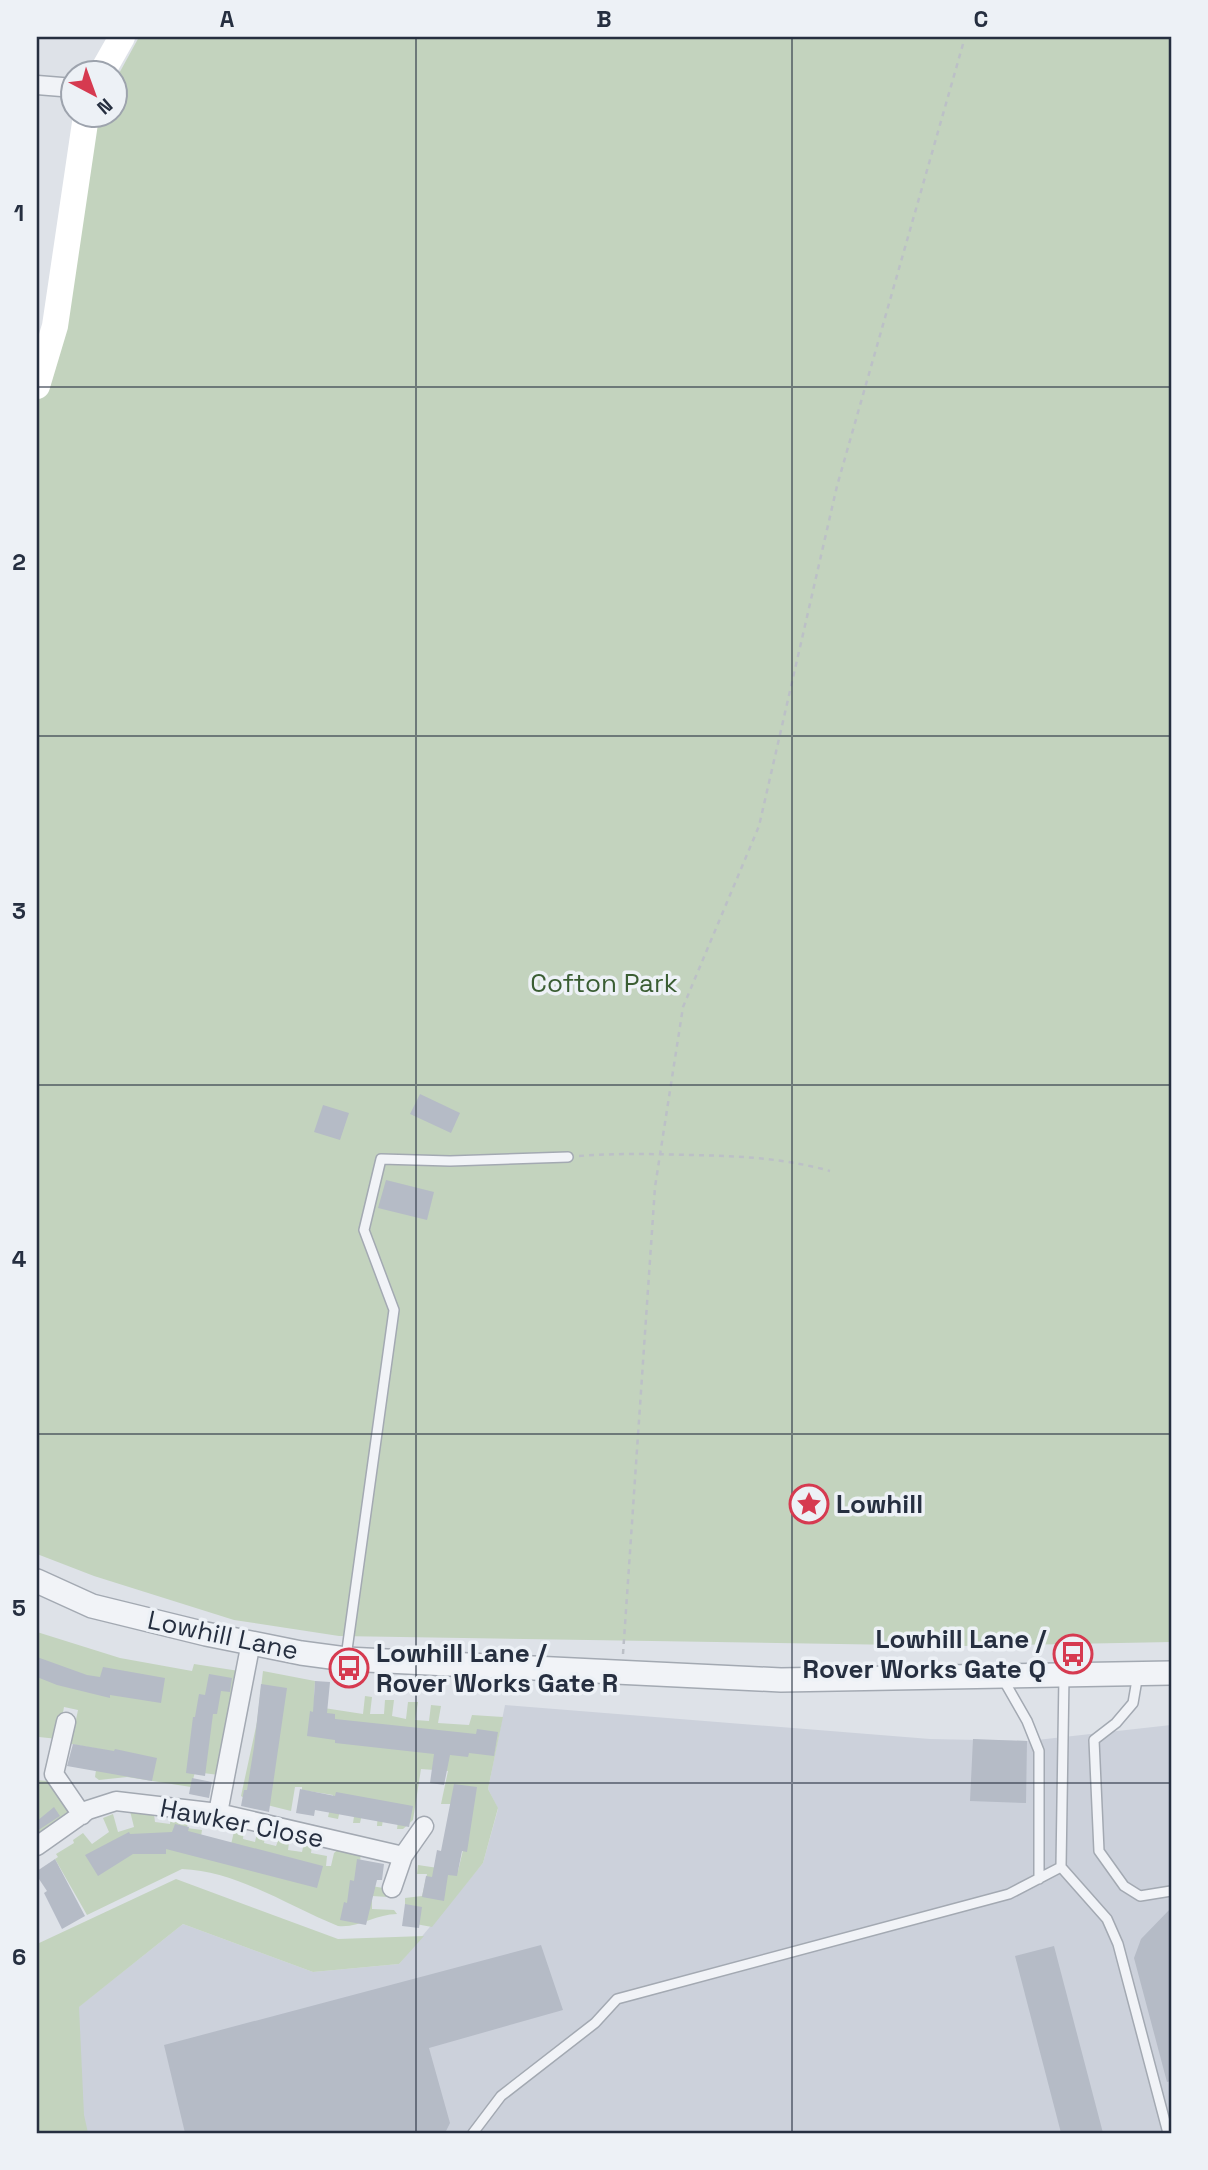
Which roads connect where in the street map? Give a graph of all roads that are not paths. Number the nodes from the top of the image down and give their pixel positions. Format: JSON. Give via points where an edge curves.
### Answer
{"nodes":[{"id":1,"x":122,"y":37,"type":"edge"},
{"id":2,"x":109,"y":60,"type":"edge"},
{"id":3,"x":37,"y":85,"type":"edge"},
{"id":4,"x":60,"y":87,"type":"edge"},
{"id":5,"x":84,"y":130,"type":"edge"},
{"id":6,"x":37,"y":386,"type":"edge"},
{"id":7,"x":568,"y":1157,"type":"road end"},
{"id":8,"x":37,"y":1581,"type":"edge"},
{"id":9,"x":251,"y":1642,"type":"junction"},
{"id":10,"x":346,"y":1659,"type":"junction"},
{"id":11,"x":1138,"y":1673,"type":"junction"},
{"id":12,"x":1171,"y":1673,"type":"edge"},
{"id":13,"x":1064,"y":1675,"type":"junction"},
{"id":14,"x":1001,"y":1676,"type":"junction"},
{"id":15,"x":66,"y":1722,"type":"dead end"},
{"id":16,"x":218,"y":1813,"type":"junction"},
{"id":17,"x":82,"y":1815,"type":"junction"},
{"id":18,"x":424,"y":1826,"type":"dead end"},
{"id":19,"x":37,"y":1846,"type":"edge"},
{"id":20,"x":403,"y":1856,"type":"junction"},
{"id":21,"x":1061,"y":1867,"type":"junction"},
{"id":22,"x":1039,"y":1879,"type":"junction"},
{"id":23,"x":392,"y":1888,"type":"dead end"},
{"id":24,"x":1171,"y":1891,"type":"edge"},
{"id":25,"x":473,"y":2133,"type":"edge"},
{"id":26,"x":1168,"y":2133,"type":"edge"}],
"edges":[{"from":1,"to":2,"type":"main road"},
{"from":3,"to":4,"type":"street"},
{"from":5,"to":6,"type":"main road","via":[[55,326]]},
{"from":7,"to":10,"type":"lane","via":[[381,1159],[364,1230],[394,1310]]},
{"from":8,"to":9,"type":"street","name":"Lowhill Lane","via":[[92,1606]]},
{"from":9,"to":10,"type":"street","name":"Lowhill Lane"},
{"from":9,"to":16,"type":"street"},
{"from":10,"to":14,"type":"street","name":"Lowhill Lane","via":[[781,1680]]},
{"from":11,"to":12,"type":"street","name":"Lowhill Lane"},
{"from":11,"to":13,"type":"street","name":"Lowhill Lane"},
{"from":11,"to":24,"type":"lane","via":[[1133,1703],[1094,1740],[1099,1851],[1124,1886],[1140,1896]]},
{"from":13,"to":14,"type":"street","name":"Lowhill Lane"},
{"from":13,"to":21,"type":"lane"},
{"from":14,"to":22,"type":"lane","via":[[1039,1751]]},
{"from":15,"to":17,"type":"street","via":[[54,1774]]},
{"from":16,"to":17,"type":"street","name":"Hawker Close","via":[[116,1801]]},
{"from":16,"to":20,"type":"street","name":"Hawker Close"},
{"from":17,"to":19,"type":"street","name":"Hawker Close"},
{"from":18,"to":20,"type":"street"},
{"from":20,"to":23,"type":"street"},
{"from":21,"to":22,"type":"lane"},
{"from":21,"to":26,"type":"lane","via":[[1107,1919],[1118,1944]]},
{"from":22,"to":25,"type":"lane","via":[[1009,1894],[617,1999],[595,2023],[501,2096]]}]}
